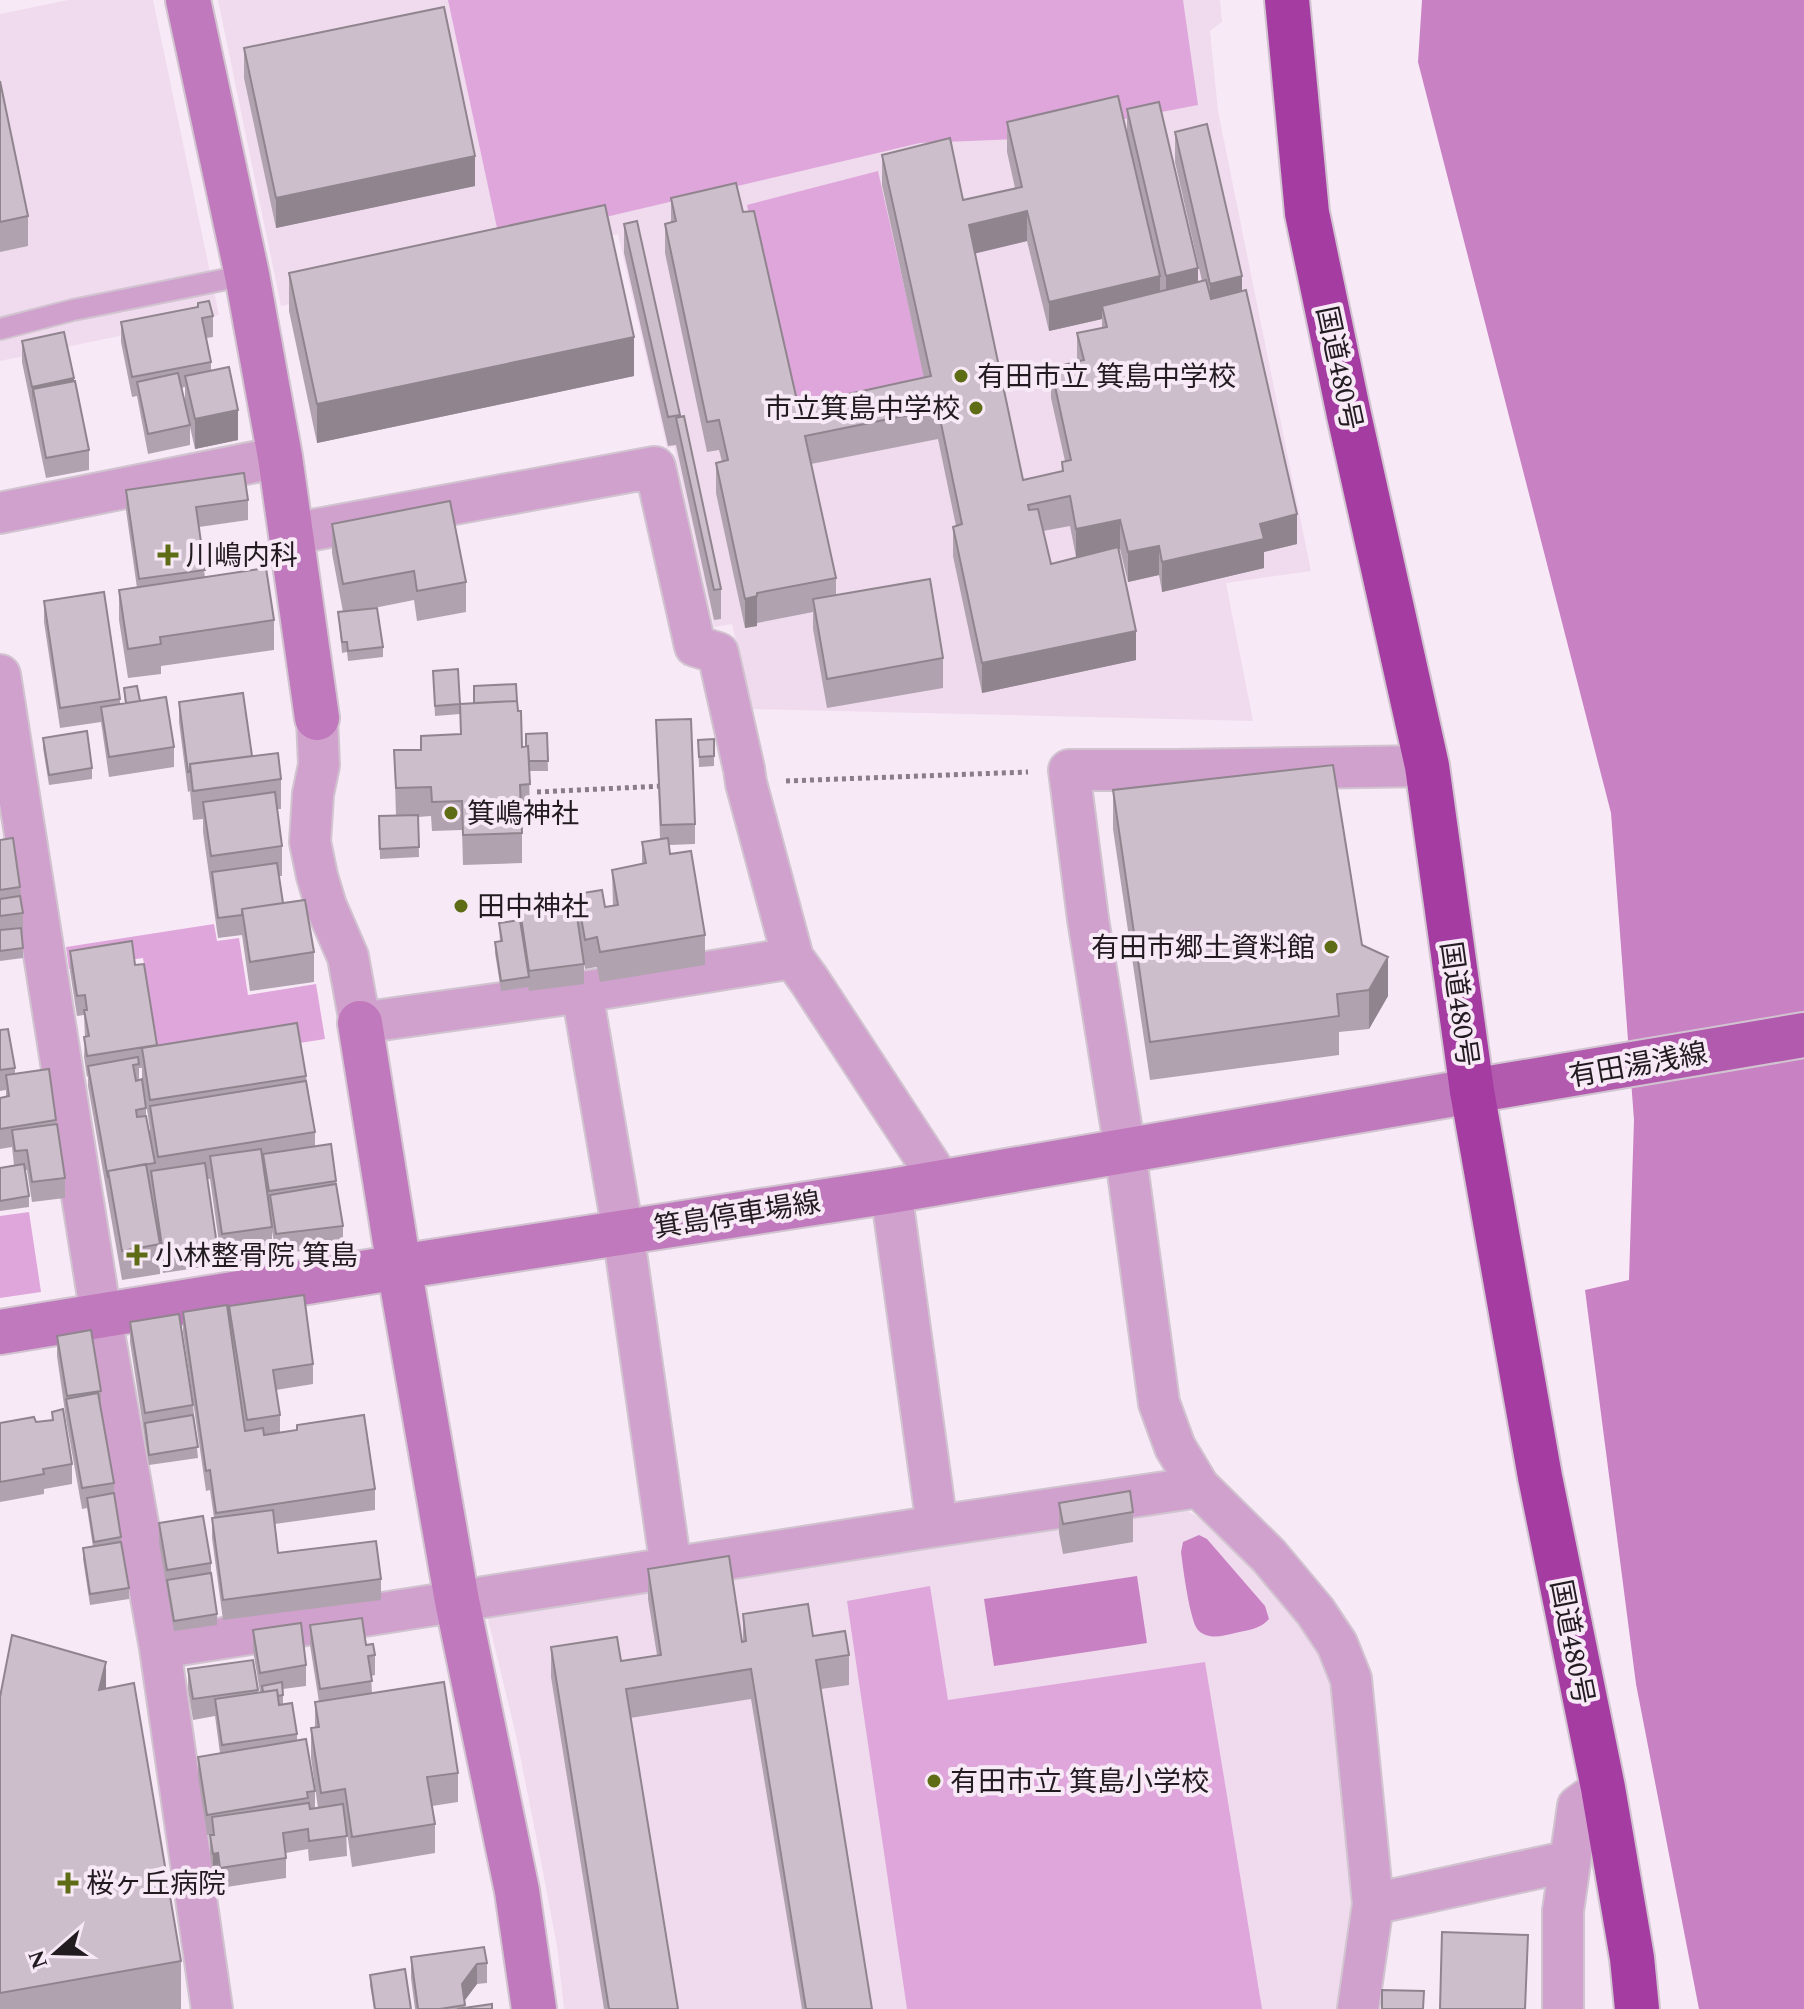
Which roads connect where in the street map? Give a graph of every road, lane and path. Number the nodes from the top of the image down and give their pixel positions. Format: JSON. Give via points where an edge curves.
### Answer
{"nodes":[{"id":1,"x":188,"y":0,"type":"edge"},
{"id":2,"x":1287,"y":0,"type":"edge"},
{"id":3,"x":247,"y":275,"type":"junction"},
{"id":4,"x":0,"y":329,"type":"edge"},
{"id":5,"x":280,"y":457,"type":"junction"},
{"id":6,"x":0,"y":513,"type":"edge"},
{"id":7,"x":291,"y":534,"type":"junction"},
{"id":8,"x":0,"y":675,"type":"edge"},
{"id":9,"x":317,"y":718,"type":"joint"},
{"id":10,"x":1427,"y":766,"type":"junction"},
{"id":11,"x":1069,"y":770,"type":"junction"},
{"id":12,"x":746,"y":783,"type":"junction"},
{"id":13,"x":671,"y":786,"type":"edge"},
{"id":14,"x":537,"y":792,"type":"dead end"},
{"id":15,"x":793,"y":958,"type":"junction"},
{"id":16,"x":582,"y":992,"type":"junction"},
{"id":17,"x":360,"y":1023,"type":"junction"},
{"id":18,"x":1804,"y":1035,"type":"edge"},
{"id":19,"x":1472,"y":1091,"type":"junction"},
{"id":20,"x":1125,"y":1150,"type":"junction"},
{"id":21,"x":941,"y":1182,"type":"junction"},
{"id":22,"x":891,"y":1191,"type":"junction"},
{"id":23,"x":623,"y":1232,"type":"junction"},
{"id":24,"x":399,"y":1267,"type":"junction"},
{"id":25,"x":101,"y":1316,"type":"junction"},
{"id":26,"x":0,"y":1332,"type":"edge"},
{"id":27,"x":1199,"y":1487,"type":"junction"},
{"id":28,"x":937,"y":1526,"type":"junction"},
{"id":29,"x":671,"y":1568,"type":"junction"},
{"id":30,"x":457,"y":1601,"type":"junction"},
{"id":31,"x":160,"y":1648,"type":"junction"},
{"id":32,"x":1603,"y":1788,"type":"junction"},
{"id":33,"x":1570,"y":1861,"type":"junction"},
{"id":34,"x":1373,"y":1904,"type":"junction"},
{"id":35,"x":212,"y":2009,"type":"edge"},
{"id":36,"x":534,"y":2009,"type":"edge"},
{"id":37,"x":1358,"y":2009,"type":"edge"},
{"id":38,"x":1563,"y":2009,"type":"edge"},
{"id":39,"x":1637,"y":2009,"type":"edge"}],
"edges":[{"from":1,"to":3,"type":"street"},
{"from":2,"to":10,"type":"highway","name":"国道480号","via":[[1307,213]]},
{"from":3,"to":4,"type":"lane"},
{"from":3,"to":5,"type":"street"},
{"from":5,"to":6,"type":"street"},
{"from":5,"to":7,"type":"street"},
{"from":7,"to":9,"type":"street"},
{"from":7,"to":12,"type":"street","via":[[655,467],[695,646],[718,653]]},
{"from":8,"to":25,"type":"street"},
{"from":9,"to":17,"type":"street","via":[[319,765],[310,842],[326,906],[348,957]]},
{"from":10,"to":11,"type":"street"},
{"from":10,"to":19,"type":"highway","name":"国道480号"},
{"from":11,"to":12,"type":"path"},
{"from":11,"to":20,"type":"street"},
{"from":12,"to":15,"type":"street"},
{"from":13,"to":14,"type":"path"},
{"from":15,"to":16,"type":"street"},
{"from":15,"to":21,"type":"street"},
{"from":16,"to":17,"type":"street"},
{"from":16,"to":23,"type":"street"},
{"from":17,"to":24,"type":"street"},
{"from":18,"to":19,"type":"main road","name":"有田湯浅線"},
{"from":19,"to":20,"type":"street","name":"箕島停車場線"},
{"from":19,"to":32,"type":"highway","name":"国道480号","via":[[1540,1477]]},
{"from":20,"to":21,"type":"street","name":"箕島停車場線"},
{"from":20,"to":27,"type":"street","via":[[1159,1403],[1175,1447]]},
{"from":21,"to":22,"type":"street","name":"箕島停車場線"},
{"from":22,"to":23,"type":"street","name":"箕島停車場線"},
{"from":22,"to":28,"type":"street"},
{"from":23,"to":24,"type":"street","name":"箕島停車場線"},
{"from":23,"to":29,"type":"street"},
{"from":24,"to":25,"type":"street","name":"箕島停車場線"},
{"from":24,"to":30,"type":"street"},
{"from":25,"to":26,"type":"street","name":"箕島停車場線"},
{"from":25,"to":31,"type":"street"},
{"from":27,"to":28,"type":"street"},
{"from":27,"to":34,"type":"street","via":[[1269,1556],[1337,1644],[1351,1679]]},
{"from":28,"to":29,"type":"street"},
{"from":29,"to":30,"type":"street"},
{"from":30,"to":31,"type":"street"},
{"from":30,"to":36,"type":"street","via":[[517,1891]]},
{"from":31,"to":35,"type":"street"},
{"from":32,"to":33,"type":"street","via":[[1578,1806]]},
{"from":32,"to":39,"type":"highway","name":"国道480号"},
{"from":33,"to":34,"type":"street"},
{"from":33,"to":38,"type":"street","via":[[1563,1911]]},
{"from":34,"to":37,"type":"street"}]}
